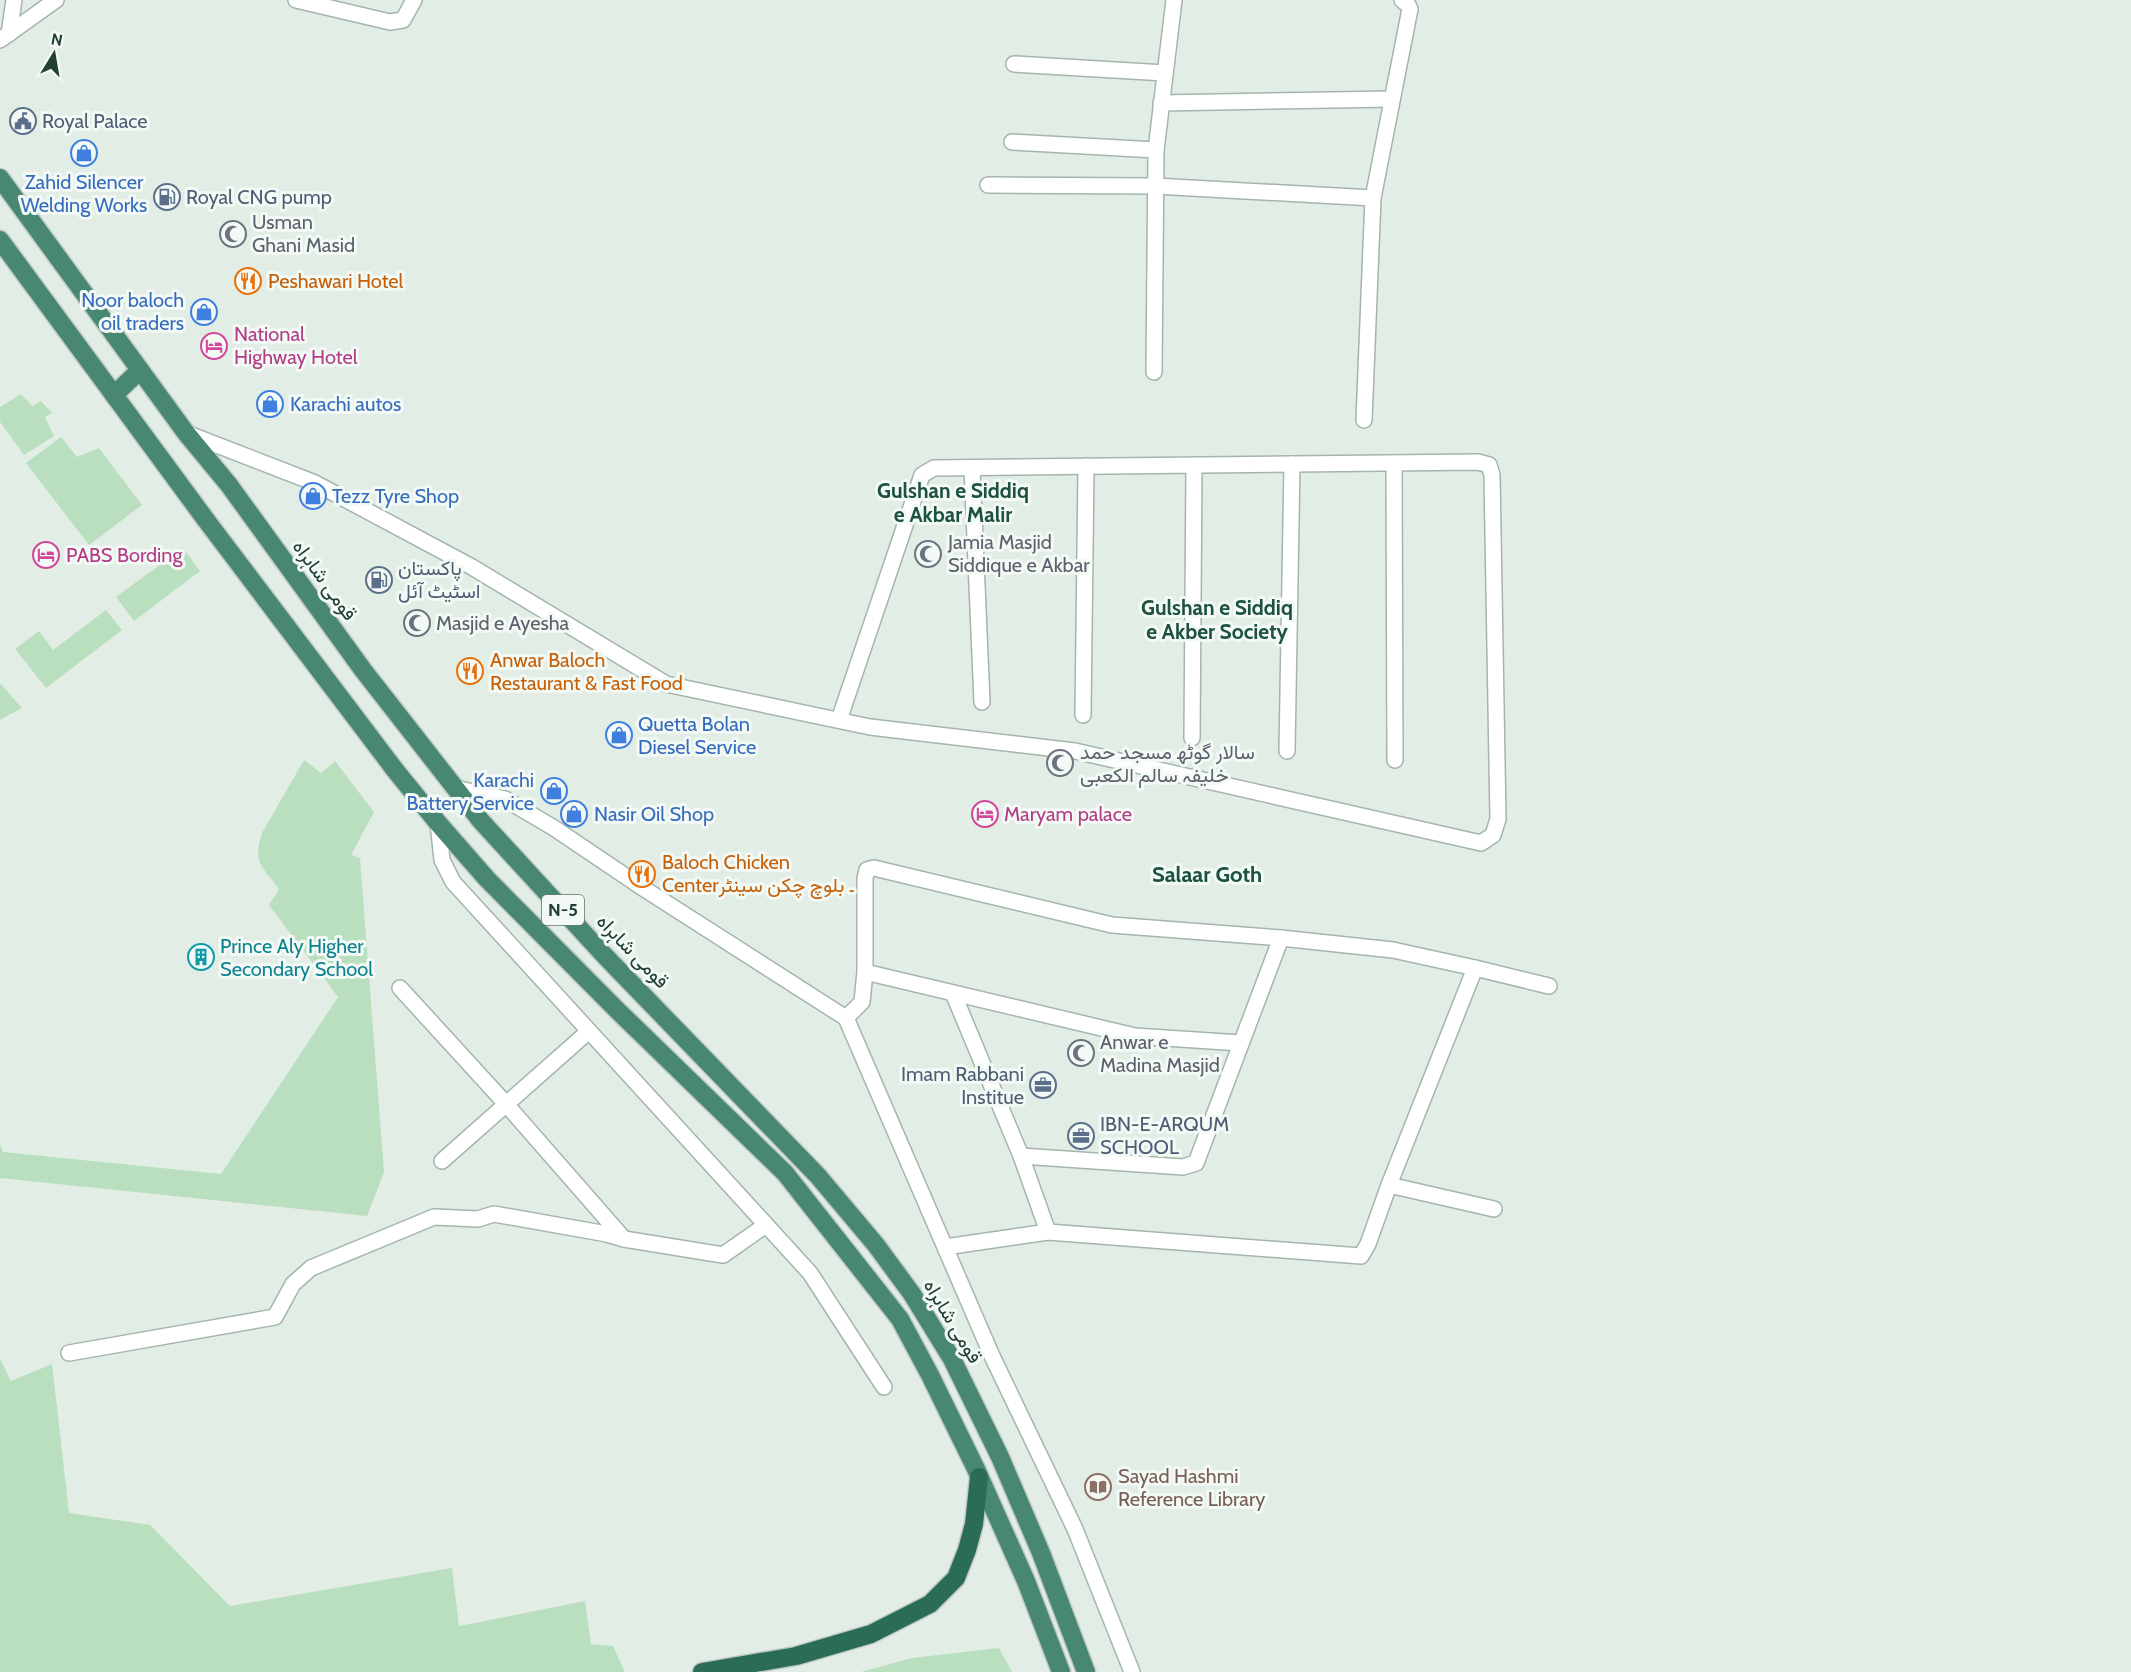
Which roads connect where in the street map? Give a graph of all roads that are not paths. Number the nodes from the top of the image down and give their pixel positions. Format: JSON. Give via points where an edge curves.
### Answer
{"nodes":[{"id":1,"x":14,"y":0,"type":"edge"},
{"id":2,"x":56,"y":0,"type":"edge"},
{"id":3,"x":296,"y":0,"type":"edge"},
{"id":4,"x":414,"y":0,"type":"edge"},
{"id":5,"x":1174,"y":0,"type":"edge"},
{"id":6,"x":1402,"y":0,"type":"edge"},
{"id":7,"x":5,"y":37,"type":"edge"},
{"id":8,"x":1014,"y":64,"type":"dead end"},
{"id":9,"x":1165,"y":73,"type":"junction"},
{"id":10,"x":1392,"y":99,"type":"junction"},
{"id":11,"x":1161,"y":103,"type":"junction"},
{"id":12,"x":1012,"y":142,"type":"dead end"},
{"id":13,"x":1156,"y":150,"type":"junction"},
{"id":14,"x":0,"y":178,"type":"edge"},
{"id":15,"x":988,"y":185,"type":"dead end"},
{"id":16,"x":1155,"y":186,"type":"junction"},
{"id":17,"x":1373,"y":198,"type":"junction"},
{"id":18,"x":0,"y":240,"type":"edge"},
{"id":19,"x":140,"y":370,"type":"junction"},
{"id":20,"x":1154,"y":372,"type":"dead end"},
{"id":21,"x":114,"y":395,"type":"junction"},
{"id":22,"x":1364,"y":420,"type":"dead end"},
{"id":23,"x":186,"y":433,"type":"junction"},
{"id":24,"x":1394,"y":463,"type":"junction"},
{"id":25,"x":1292,"y":464,"type":"junction"},
{"id":26,"x":1194,"y":465,"type":"junction"},
{"id":27,"x":1086,"y":466,"type":"junction"},
{"id":28,"x":972,"y":468,"type":"junction"},
{"id":29,"x":982,"y":702,"type":"dead end"},
{"id":30,"x":1083,"y":715,"type":"dead end"},
{"id":31,"x":839,"y":720,"type":"junction"},
{"id":32,"x":1192,"y":738,"type":"dead end"},
{"id":33,"x":1287,"y":751,"type":"dead end"},
{"id":34,"x":1395,"y":760,"type":"dead end"},
{"id":35,"x":455,"y":788,"type":"junction"},
{"id":36,"x":438,"y":823,"type":"junction"},
{"id":37,"x":1281,"y":938,"type":"junction"},
{"id":38,"x":1475,"y":968,"type":"junction"},
{"id":39,"x":865,"y":972,"type":"junction"},
{"id":40,"x":1549,"y":986,"type":"dead end"},
{"id":41,"x":400,"y":988,"type":"dead end"},
{"id":42,"x":953,"y":993,"type":"junction"},
{"id":43,"x":846,"y":1018,"type":"junction"},
{"id":44,"x":589,"y":1031,"type":"junction"},
{"id":45,"x":1241,"y":1043,"type":"junction"},
{"id":46,"x":506,"y":1104,"type":"junction"},
{"id":47,"x":1021,"y":1156,"type":"junction"},
{"id":48,"x":442,"y":1161,"type":"dead end"},
{"id":49,"x":1389,"y":1185,"type":"junction"},
{"id":50,"x":1494,"y":1209,"type":"dead end"},
{"id":51,"x":766,"y":1225,"type":"junction"},
{"id":52,"x":1048,"y":1232,"type":"junction"},
{"id":53,"x":624,"y":1239,"type":"junction"},
{"id":54,"x":945,"y":1247,"type":"junction"},
{"id":55,"x":69,"y":1353,"type":"dead end"},
{"id":56,"x":884,"y":1387,"type":"dead end"},
{"id":57,"x":979,"y":1477,"type":"junction"},
{"id":58,"x":1084,"y":1666,"type":"edge"},
{"id":59,"x":702,"y":1672,"type":"edge"},
{"id":60,"x":1061,"y":1672,"type":"edge"},
{"id":61,"x":1132,"y":1672,"type":"edge"}],
"edges":[{"from":1,"to":7,"type":"street"},
{"from":2,"to":7,"type":"street"},
{"from":3,"to":4,"type":"street","via":[[390,22],[404,20]]},
{"from":5,"to":9,"type":"street"},
{"from":6,"to":10,"type":"street","via":[[1410,9]]},
{"from":8,"to":9,"type":"street"},
{"from":9,"to":11,"type":"street"},
{"from":10,"to":11,"type":"street"},
{"from":10,"to":17,"type":"street"},
{"from":11,"to":13,"type":"street"},
{"from":12,"to":13,"type":"street"},
{"from":13,"to":16,"type":"street"},
{"from":14,"to":19,"type":"highway","name":"قومی شاہراہ","number":"N-5"},
{"from":15,"to":16,"type":"street"},
{"from":16,"to":17,"type":"street"},
{"from":16,"to":20,"type":"street"},
{"from":17,"to":22,"type":"street"},
{"from":18,"to":21,"type":"highway","number":"N-5"},
{"from":19,"to":21,"type":"highway"},
{"from":19,"to":23,"type":"highway","name":"قومی شاہراہ","number":"N-5"},
{"from":21,"to":36,"type":"highway","number":"N-5"},
{"from":23,"to":31,"type":"street","via":[[315,483],[472,567],[666,684]]},
{"from":23,"to":35,"type":"highway","name":"قومی شاہراہ","number":"N-5"},
{"from":24,"to":25,"type":"street"},
{"from":24,"to":31,"type":"street","via":[[1479,462],[1489,465],[1492,475],[1498,819],[1493,835],[1481,843],[1075,750],[870,727]]},
{"from":24,"to":34,"type":"street"},
{"from":25,"to":26,"type":"street"},
{"from":25,"to":33,"type":"street"},
{"from":26,"to":27,"type":"street"},
{"from":26,"to":32,"type":"street"},
{"from":27,"to":28,"type":"street"},
{"from":27,"to":30,"type":"street"},
{"from":28,"to":29,"type":"street"},
{"from":28,"to":31,"type":"street","via":[[934,468],[922,475]]},
{"from":35,"to":43,"type":"street","via":[[506,799]]},
{"from":35,"to":58,"type":"highway","name":"قومی شاہراہ","number":"N-5","via":[[604,955],[818,1176],[912,1294],[952,1359],[1000,1457]]},
{"from":36,"to":44,"type":"street","via":[[442,860],[453,882]]},
{"from":36,"to":57,"type":"highway","number":"N-5","via":[[495,887],[785,1173],[900,1319]]},
{"from":37,"to":38,"type":"street","via":[[1394,950]]},
{"from":37,"to":39,"type":"street","via":[[1112,925],[874,868],[867,870],[865,878]]},
{"from":37,"to":45,"type":"street"},
{"from":38,"to":40,"type":"street"},
{"from":38,"to":49,"type":"street"},
{"from":39,"to":42,"type":"street"},
{"from":39,"to":43,"type":"street","via":[[862,1002]]},
{"from":41,"to":46,"type":"street"},
{"from":42,"to":45,"type":"street","via":[[1135,1036]]},
{"from":42,"to":47,"type":"street"},
{"from":43,"to":54,"type":"street"},
{"from":44,"to":46,"type":"street"},
{"from":44,"to":51,"type":"street"},
{"from":45,"to":47,"type":"street","via":[[1196,1162],[1183,1167]]},
{"from":46,"to":48,"type":"street"},
{"from":46,"to":53,"type":"street"},
{"from":47,"to":52,"type":"street"},
{"from":49,"to":50,"type":"street"},
{"from":49,"to":52,"type":"street","via":[[1360,1256]]},
{"from":51,"to":53,"type":"street","via":[[723,1255]]},
{"from":51,"to":56,"type":"street","via":[[810,1273]]},
{"from":52,"to":54,"type":"street"},
{"from":53,"to":55,"type":"street","via":[[494,1214],[478,1219],[434,1217],[311,1268],[293,1284],[275,1317]]},
{"from":54,"to":61,"type":"street","via":[[1075,1529]]},
{"from":57,"to":59,"type":"highway","via":[[967,1550],[956,1578],[930,1604],[871,1634],[796,1656]]},
{"from":57,"to":60,"type":"highway","number":"N-5","via":[[1026,1581]]}]}
